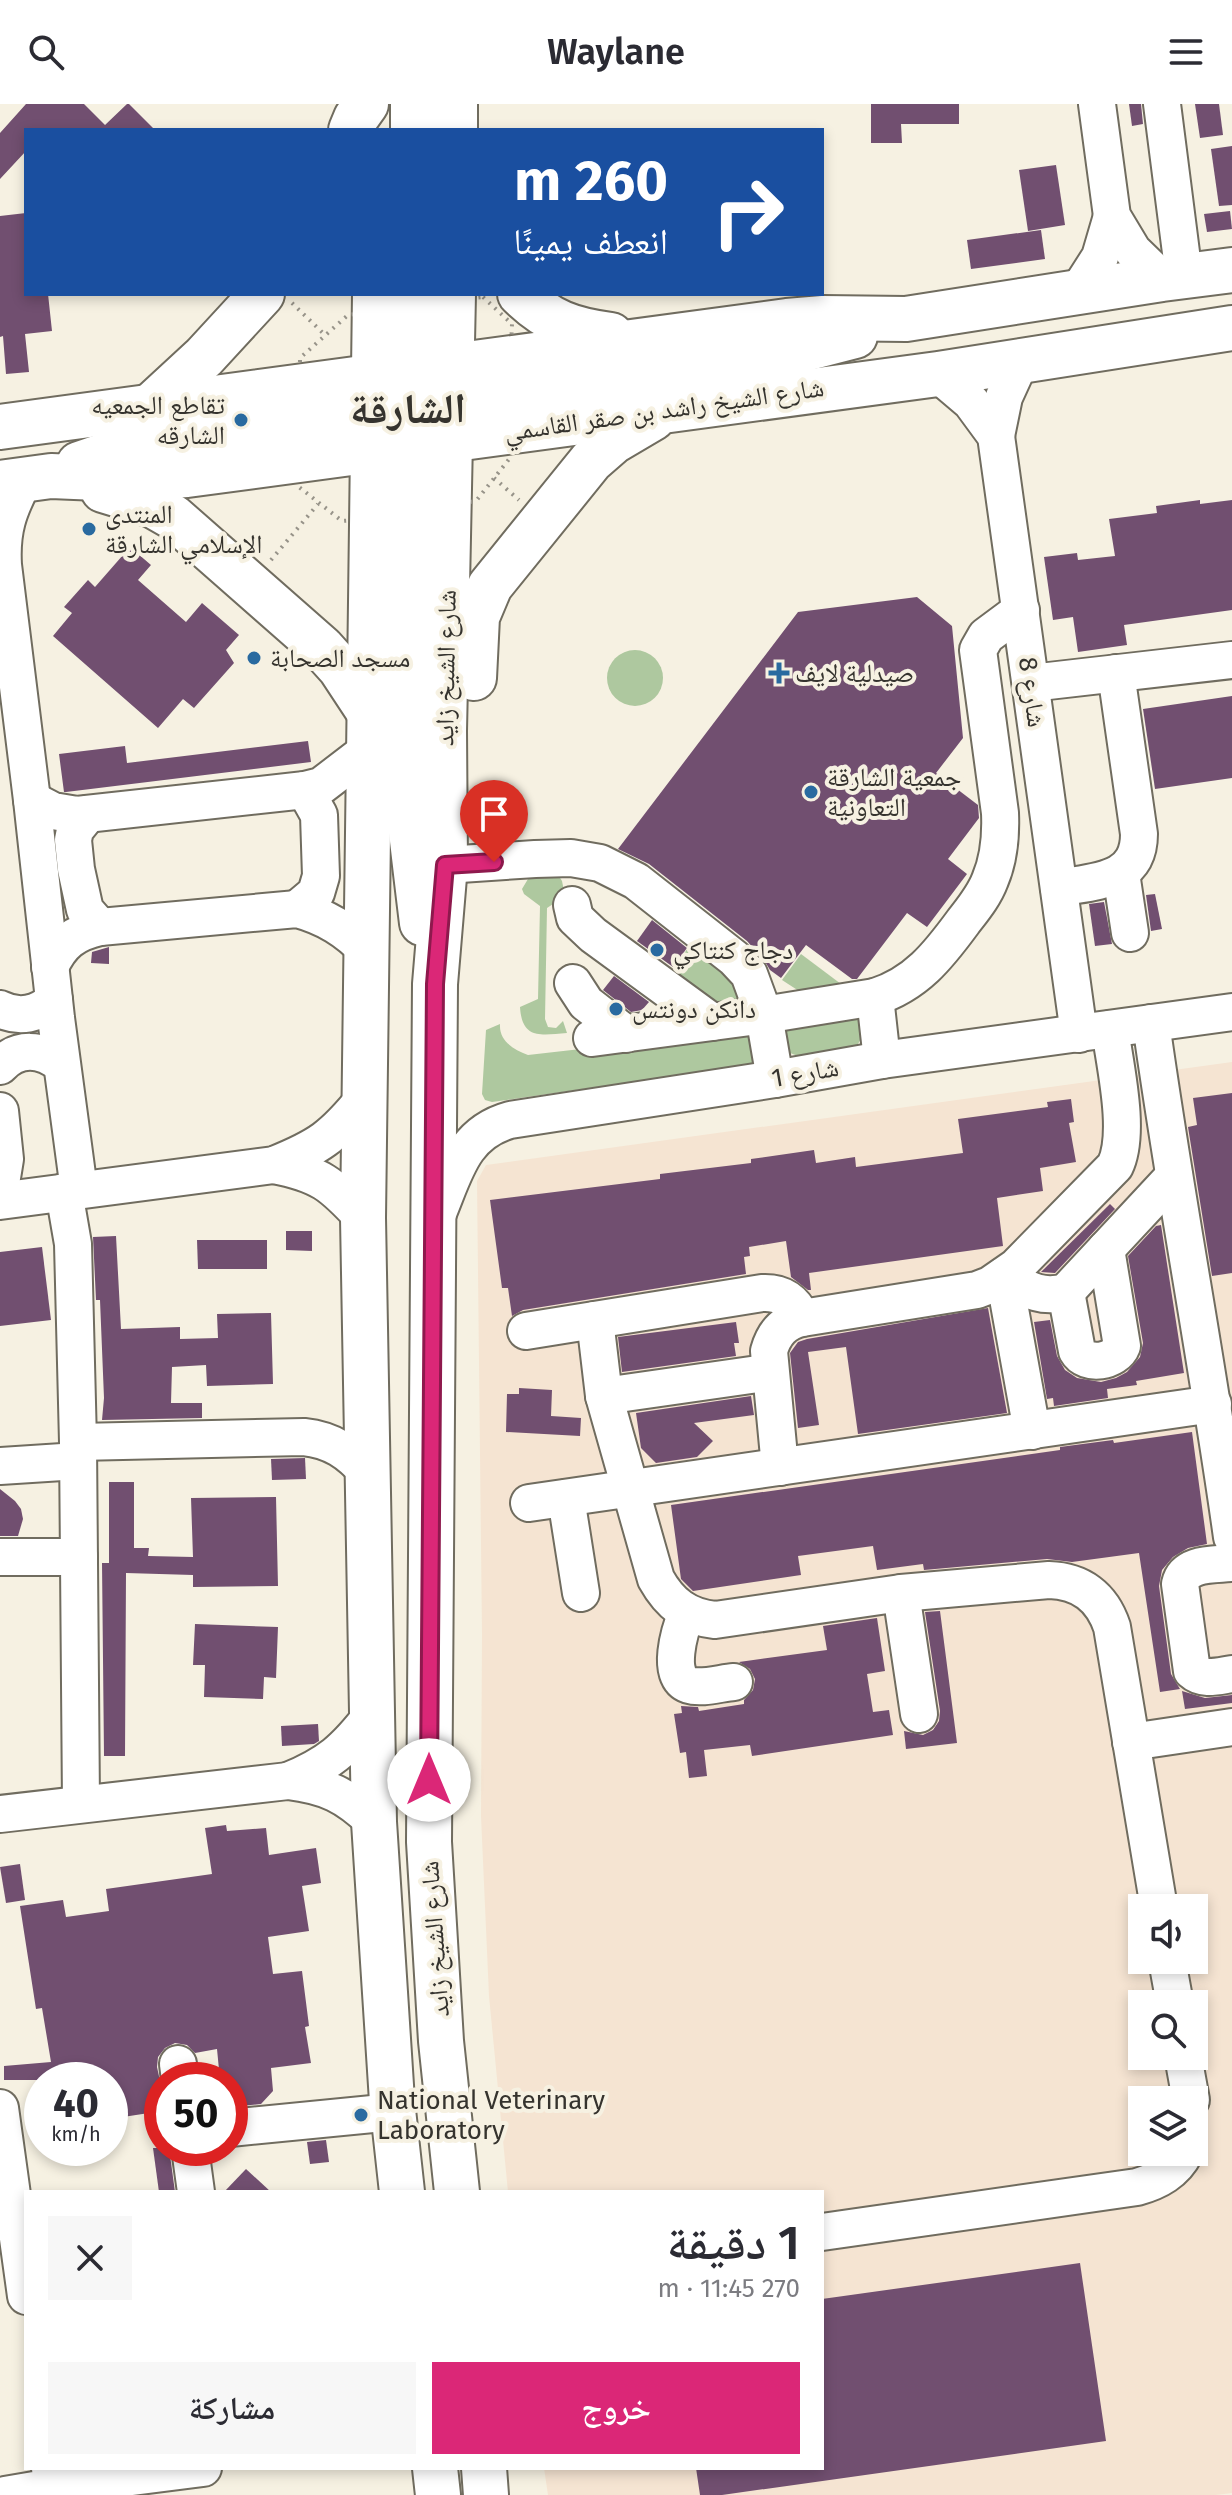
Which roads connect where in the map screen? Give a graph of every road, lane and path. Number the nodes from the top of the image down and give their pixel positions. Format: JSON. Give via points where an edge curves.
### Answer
{"nodes":[{"id":1,"x":366,"y":104,"type":"edge"},
{"id":2,"x":378,"y":104,"type":"edge"},
{"id":3,"x":413,"y":104,"type":"edge"},
{"id":4,"x":455,"y":104,"type":"edge"},
{"id":5,"x":1097,"y":104,"type":"edge"},
{"id":6,"x":1162,"y":104,"type":"edge"},
{"id":7,"x":352,"y":128,"type":"edge"},
{"id":8,"x":377,"y":128,"type":"edge"},
{"id":9,"x":413,"y":128,"type":"edge"},
{"id":10,"x":455,"y":128,"type":"edge"},
{"id":11,"x":1112,"y":216,"type":"junction"},
{"id":12,"x":1232,"y":270,"type":"edge"},
{"id":13,"x":1173,"y":278,"type":"junction"},
{"id":14,"x":1077,"y":293,"type":"junction"},
{"id":15,"x":260,"y":296,"type":"edge"},
{"id":16,"x":284,"y":296,"type":"edge"},
{"id":17,"x":376,"y":296,"type":"edge"},
{"id":18,"x":522,"y":296,"type":"edge"},
{"id":19,"x":906,"y":319,"type":"junction"},
{"id":20,"x":1232,"y":328,"type":"edge"},
{"id":21,"x":325,"y":335,"type":"dead end"},
{"id":22,"x":645,"y":339,"type":"junction"},
{"id":23,"x":1020,"y":362,"type":"junction"},
{"id":24,"x":938,"y":374,"type":"junction"},
{"id":25,"x":414,"y":396,"type":"edge"},
{"id":26,"x":152,"y":405,"type":"junction"},
{"id":27,"x":670,"y":409,"type":"junction"},
{"id":28,"x":0,"y":427,"type":"edge"},
{"id":29,"x":996,"y":436,"type":"junction"},
{"id":30,"x":25,"y":480,"type":"edge"},
{"id":31,"x":318,"y":504,"type":"dead end"},
{"id":32,"x":2,"y":564,"type":"edge"},
{"id":33,"x":251,"y":584,"type":"junction"},
{"id":34,"x":1021,"y":610,"type":"junction"},
{"id":35,"x":1232,"y":660,"type":"edge"},
{"id":36,"x":1116,"y":673,"type":"junction"},
{"id":37,"x":1031,"y":683,"type":"junction"},
{"id":38,"x":369,"y":731,"type":"junction"},
{"id":39,"x":444,"y":731,"type":"junction"},
{"id":40,"x":305,"y":790,"type":"junction"},
{"id":41,"x":32,"y":800,"type":"junction"},
{"id":42,"x":88,"y":814,"type":"junction"},
{"id":43,"x":445,"y":865,"type":"junction"},
{"id":44,"x":1121,"y":873,"type":"junction"},
{"id":45,"x":1059,"y":888,"type":"junction"},
{"id":46,"x":572,"y":905,"type":"dead end"},
{"id":47,"x":297,"y":909,"type":"junction"},
{"id":48,"x":100,"y":927,"type":"junction"},
{"id":49,"x":1130,"y":933,"type":"dead end"},
{"id":50,"x":367,"y":951,"type":"junction"},
{"id":51,"x":742,"y":966,"type":"junction"},
{"id":52,"x":573,"y":983,"type":"dead end"},
{"id":53,"x":52,"y":984,"type":"junction"},
{"id":54,"x":435,"y":984,"type":"junction"},
{"id":55,"x":875,"y":997,"type":"junction"},
{"id":56,"x":803,"y":1008,"type":"junction"},
{"id":57,"x":0,"y":1009,"type":"edge"},
{"id":58,"x":1232,"y":1012,"type":"edge"},
{"id":59,"x":764,"y":1015,"type":"junction"},
{"id":60,"x":712,"y":1022,"type":"junction"},
{"id":61,"x":1151,"y":1023,"type":"junction"},
{"id":62,"x":1095,"y":1031,"type":"junction"},
{"id":63,"x":882,"y":1060,"type":"junction"},
{"id":64,"x":61,"y":1064,"type":"junction"},
{"id":65,"x":0,"y":1066,"type":"edge"},
{"id":66,"x":775,"y":1079,"type":"junction"},
{"id":67,"x":364,"y":1099,"type":"junction"},
{"id":68,"x":0,"y":1111,"type":"edge"},
{"id":69,"x":1121,"y":1155,"type":"junction"},
{"id":70,"x":1171,"y":1162,"type":"junction"},
{"id":71,"x":274,"y":1165,"type":"junction"},
{"id":72,"x":0,"y":1190,"type":"edge"},
{"id":73,"x":72,"y":1191,"type":"junction"},
{"id":74,"x":0,"y":1201,"type":"edge"},
{"id":75,"x":363,"y":1218,"type":"junction"},
{"id":76,"x":434,"y":1222,"type":"junction"},
{"id":77,"x":1106,"y":1249,"type":"junction"},
{"id":78,"x":1004,"y":1276,"type":"junction"},
{"id":79,"x":1066,"y":1292,"type":"junction"},
{"id":80,"x":802,"y":1318,"type":"junction"},
{"id":81,"x":595,"y":1320,"type":"junction"},
{"id":82,"x":526,"y":1331,"type":"dead end"},
{"id":83,"x":1220,"y":1366,"type":"edge"},
{"id":84,"x":758,"y":1374,"type":"dead end"},
{"id":85,"x":604,"y":1396,"type":"junction"},
{"id":86,"x":1221,"y":1425,"type":"edge"},
{"id":87,"x":1032,"y":1431,"type":"junction"},
{"id":88,"x":78,"y":1451,"type":"junction"},
{"id":89,"x":0,"y":1466,"type":"edge"},
{"id":90,"x":780,"y":1467,"type":"junction"},
{"id":91,"x":368,"y":1473,"type":"junction"},
{"id":92,"x":630,"y":1489,"type":"junction"},
{"id":93,"x":566,"y":1498,"type":"junction"},
{"id":94,"x":529,"y":1503,"type":"dead end"},
{"id":95,"x":1232,"y":1537,"type":"edge"},
{"id":96,"x":0,"y":1557,"type":"edge"},
{"id":97,"x":79,"y":1557,"type":"junction"},
{"id":98,"x":1232,"y":1563,"type":"edge"},
{"id":99,"x":581,"y":1593,"type":"dead end"},
{"id":100,"x":901,"y":1593,"type":"junction"},
{"id":101,"x":687,"y":1613,"type":"junction"},
{"id":102,"x":1232,"y":1674,"type":"edge"},
{"id":103,"x":734,"y":1682,"type":"dead end"},
{"id":104,"x":919,"y":1714,"type":"dead end"},
{"id":105,"x":372,"y":1715,"type":"junction"},
{"id":106,"x":1232,"y":1727,"type":"edge"},
{"id":107,"x":1131,"y":1742,"type":"junction"},
{"id":108,"x":288,"y":1781,"type":"junction"},
{"id":109,"x":81,"y":1804,"type":"junction"},
{"id":110,"x":0,"y":1814,"type":"edge"},
{"id":111,"x":374,"y":1822,"type":"junction"},
{"id":112,"x":1157,"y":1894,"type":"edge"},
{"id":113,"x":0,"y":2108,"type":"edge"},
{"id":114,"x":393,"y":2112,"type":"junction"},
{"id":115,"x":248,"y":2126,"type":"edge"},
{"id":116,"x":192,"y":2166,"type":"edge"},
{"id":117,"x":1174,"y":2166,"type":"edge"},
{"id":118,"x":196,"y":2190,"type":"edge"},
{"id":119,"x":402,"y":2190,"type":"edge"},
{"id":120,"x":457,"y":2190,"type":"edge"},
{"id":121,"x":824,"y":2232,"type":"edge"},
{"id":122,"x":24,"y":2282,"type":"edge"},
{"id":123,"x":173,"y":2470,"type":"edge"},
{"id":124,"x":410,"y":2470,"type":"edge"},
{"id":125,"x":435,"y":2470,"type":"edge"},
{"id":126,"x":484,"y":2470,"type":"edge"},
{"id":127,"x":51,"y":2478,"type":"edge"},
{"id":128,"x":5,"y":2495,"type":"edge"},
{"id":129,"x":438,"y":2495,"type":"edge"},
{"id":130,"x":486,"y":2495,"type":"edge"}],
"edges":[{"from":1,"to":7,"type":"main road"},
{"from":2,"to":8,"type":"main road"},
{"from":3,"to":9,"type":"main road"},
{"from":4,"to":10,"type":"main road"},
{"from":5,"to":11,"type":"street"},
{"from":6,"to":13,"type":"street"},
{"from":11,"to":13,"type":"street","via":[[1133,251]]},
{"from":11,"to":14,"type":"street","via":[[1100,257]]},
{"from":12,"to":13,"type":"main road","name":"شارع الشيخ راشد بن صقر القاسمي"},
{"from":13,"to":14,"type":"main road","name":"شارع الشيخ راشد بن صقر القاسمي"},
{"from":14,"to":19,"type":"main road","name":"شارع الشيخ راشد بن صقر القاسمي"},
{"from":15,"to":26,"type":"main road"},
{"from":16,"to":21,"type":"path"},
{"from":17,"to":25,"type":"main road","name":"شارع الشيخ زايد"},
{"from":18,"to":22,"type":"main road","via":[[546,316],[580,331]]},
{"from":19,"to":22,"type":"main road","name":"شارع الشيخ راشد بن صقر القاسمي","via":[[823,318]]},
{"from":19,"to":25,"type":"main road","via":[[789,353]]},
{"from":20,"to":23,"type":"main road","name":"شارع الشيخ راشد بن صقر القاسمي"},
{"from":22,"to":25,"type":"main road","name":"شارع الشيخ راشد بن صقر القاسمي"},
{"from":23,"to":24,"type":"main road","name":"شارع الشيخ راشد بن صقر القاسمي"},
{"from":23,"to":29,"type":"street","via":[[1004,397]]},
{"from":24,"to":27,"type":"main road","name":"شارع الشيخ راشد بن صقر القاسمي"},
{"from":24,"to":29,"type":"street","name":"شارع 8","via":[[971,402]]},
{"from":25,"to":26,"type":"main road","name":"شارع الشيخ راشد بن صقر القاسمي"},
{"from":25,"to":27,"type":"main road","name":"شارع الشيخ راشد بن صقر القاسمي"},
{"from":25,"to":30,"type":"main road","name":"شارع الشيخ راشد بن صقر القاسمي","via":[[187,475]]},
{"from":25,"to":38,"type":"main road","name":"شارع الشيخ زايد"},
{"from":25,"to":39,"type":"main road","name":"شارع الشيخ زايد"},
{"from":25,"to":54,"type":"main road","via":[[412,840]]},
{"from":26,"to":28,"type":"main road","name":"شارع الشيخ راشد بن صقر القاسمي"},
{"from":27,"to":39,"type":"main road","via":[[641,423],[591,461],[490,586],[477,617],[471,694]]},
{"from":29,"to":34,"type":"street","name":"شارع 8"},
{"from":30,"to":32,"type":"street","via":[[4,525]]},
{"from":30,"to":33,"type":"main road","via":[[129,496],[152,505]]},
{"from":31,"to":33,"type":"path"},
{"from":32,"to":41,"type":"street"},
{"from":33,"to":38,"type":"main road","via":[[340,668]]},
{"from":34,"to":37,"type":"street","name":"شارع 8"},
{"from":34,"to":55,"type":"street","via":[[986,636],[978,650],[1000,813],[991,880],[938,956],[909,982]]},
{"from":35,"to":36,"type":"street"},
{"from":36,"to":37,"type":"street"},
{"from":36,"to":44,"type":"street","via":[[1139,834],[1137,852]]},
{"from":37,"to":45,"type":"street","name":"شارع 8"},
{"from":38,"to":40,"type":"street","via":[[321,786]]},
{"from":38,"to":50,"type":"main road","name":"شارع الشيخ زايد"},
{"from":39,"to":43,"type":"main road","name":"شارع الشيخ زايد"},
{"from":40,"to":42,"type":"street"},
{"from":40,"to":47,"type":"street","via":[[319,815],[321,876],[316,893]]},
{"from":41,"to":42,"type":"street","via":[[53,811]]},
{"from":41,"to":53,"type":"street"},
{"from":42,"to":48,"type":"street","via":[[75,830],[76,869],[85,910]]},
{"from":43,"to":51,"type":"street","via":[[564,858],[600,863],[636,881]]},
{"from":43,"to":54,"type":"main road","name":"شارع الشيخ زايد"},
{"from":44,"to":45,"type":"street"},
{"from":44,"to":49,"type":"street"},
{"from":45,"to":62,"type":"street","name":"شارع 8"},
{"from":46,"to":60,"type":"street","via":[[583,927]]},
{"from":47,"to":48,"type":"street"},
{"from":47,"to":50,"type":"street","via":[[336,924]]},
{"from":48,"to":53,"type":"street","via":[[68,939],[57,952]]},
{"from":50,"to":67,"type":"main road","name":"شارع الشيخ زايد"},
{"from":51,"to":56,"type":"street"},
{"from":51,"to":59,"type":"street","via":[[755,984]]},
{"from":52,"to":60,"type":"street","via":[[609,1036]]},
{"from":53,"to":57,"type":"street","via":[[44,1009],[20,1015]]},
{"from":53,"to":64,"type":"street"},
{"from":54,"to":76,"type":"main road","name":"شارع الشيخ زايد"},
{"from":55,"to":56,"type":"street"},
{"from":55,"to":63,"type":"street"},
{"from":56,"to":59,"type":"street"},
{"from":58,"to":61,"type":"street","name":"شارع 1"},
{"from":59,"to":60,"type":"street"},
{"from":59,"to":66,"type":"street"},
{"from":61,"to":62,"type":"street","name":"شارع 1"},
{"from":61,"to":70,"type":"street"},
{"from":62,"to":63,"type":"street","name":"شارع 1"},
{"from":62,"to":69,"type":"street","name":"شارع 8","via":[[1123,1133]]},
{"from":63,"to":66,"type":"street","name":"شارع 1"},
{"from":64,"to":65,"type":"street","via":[[51,1056],[26,1051]]},
{"from":64,"to":73,"type":"street"},
{"from":66,"to":76,"type":"street","name":"شارع 1","via":[[498,1123],[461,1156]]},
{"from":67,"to":71,"type":"street","via":[[327,1139]]},
{"from":67,"to":75,"type":"main road","name":"شارع الشيخ زايد"},
{"from":68,"to":72,"type":"street","via":[[5,1159]]},
{"from":69,"to":70,"type":"street"},
{"from":69,"to":78,"type":"street","via":[[1108,1175]]},
{"from":70,"to":77,"type":"street"},
{"from":70,"to":83,"type":"street"},
{"from":71,"to":73,"type":"street"},
{"from":71,"to":75,"type":"street","via":[[325,1181]]},
{"from":73,"to":74,"type":"street"},
{"from":73,"to":88,"type":"street"},
{"from":75,"to":91,"type":"main road","name":"شارع الشيخ زايد"},
{"from":76,"to":120,"type":"main road","name":"شارع الشيخ زايد","via":[[429,1842]]},
{"from":77,"to":79,"type":"street"},
{"from":77,"to":79,"type":"street","via":[[1119,1353],[1086,1361],[1081,1357]]},
{"from":78,"to":79,"type":"street","via":[[1049,1296]]},
{"from":78,"to":80,"type":"street","via":[[977,1290]]},
{"from":78,"to":87,"type":"street"},
{"from":80,"to":81,"type":"street","via":[[786,1298],[762,1293]]},
{"from":80,"to":90,"type":"street","via":[[777,1333],[769,1351]]},
{"from":81,"to":82,"type":"street"},
{"from":81,"to":85,"type":"street"},
{"from":83,"to":86,"type":"street"},
{"from":84,"to":85,"type":"street"},
{"from":85,"to":92,"type":"street"},
{"from":86,"to":87,"type":"street"},
{"from":86,"to":95,"type":"street"},
{"from":87,"to":90,"type":"street"},
{"from":88,"to":89,"type":"street"},
{"from":88,"to":91,"type":"street","via":[[304,1437],[342,1448]]},
{"from":88,"to":97,"type":"street"},
{"from":90,"to":92,"type":"street"},
{"from":91,"to":105,"type":"main road","name":"شارع الشيخ زايد"},
{"from":92,"to":93,"type":"street"},
{"from":92,"to":101,"type":"street","via":[[656,1579]]},
{"from":93,"to":94,"type":"street"},
{"from":93,"to":99,"type":"street"},
{"from":96,"to":97,"type":"street"},
{"from":97,"to":109,"type":"street"},
{"from":98,"to":102,"type":"street","via":[[1189,1570],[1180,1584],[1192,1671],[1206,1677]]},
{"from":100,"to":101,"type":"street","via":[[715,1620]]},
{"from":100,"to":104,"type":"street"},
{"from":100,"to":107,"type":"street","via":[[1049,1580],[1084,1588],[1102,1604],[1112,1627]]},
{"from":101,"to":103,"type":"street","via":[[676,1654],[682,1681],[694,1686]]},
{"from":105,"to":108,"type":"street","via":[[329,1761]]},
{"from":105,"to":111,"type":"main road","name":"شارع الشيخ زايد"},
{"from":106,"to":107,"type":"street"},
{"from":107,"to":112,"type":"street"},
{"from":108,"to":109,"type":"street"},
{"from":108,"to":111,"type":"street","via":[[335,1791]]},
{"from":109,"to":110,"type":"street"},
{"from":111,"to":114,"type":"main road","name":"شارع الشيخ زايد"},
{"from":113,"to":122,"type":"street"},
{"from":114,"to":115,"type":"street"},
{"from":114,"to":119,"type":"main road","name":"شارع الشيخ زايد"},
{"from":116,"to":118,"type":"street"},
{"from":117,"to":121,"type":"street","via":[[1137,2187]]},
{"from":123,"to":127,"type":"street"},
{"from":124,"to":129,"type":"street"},
{"from":125,"to":129,"type":"main road"},
{"from":126,"to":130,"type":"main road"},
{"from":127,"to":128,"type":"street"}]}
